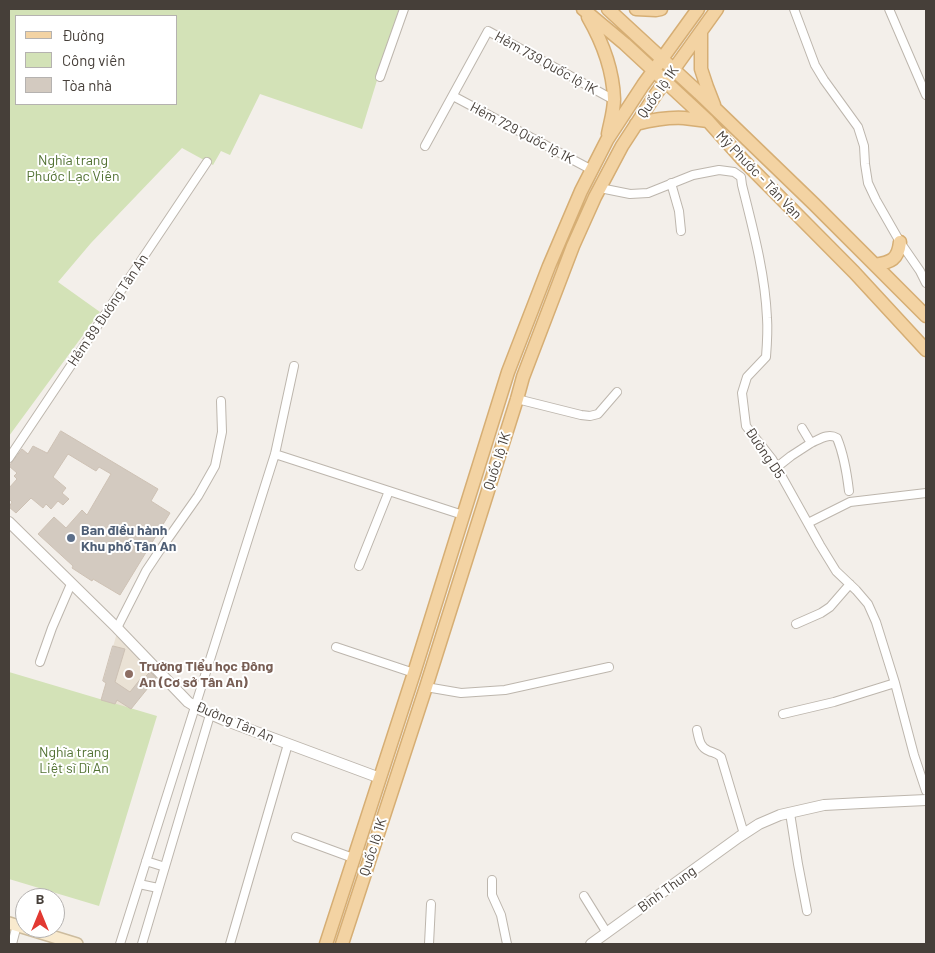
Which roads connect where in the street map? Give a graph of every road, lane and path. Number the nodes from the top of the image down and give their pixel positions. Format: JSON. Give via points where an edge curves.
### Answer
{"nodes":[{"id":1,"x":404,"y":9,"type":"edge"},
{"id":2,"x":608,"y":9,"type":"edge"},
{"id":3,"x":636,"y":9,"type":"edge"},
{"id":4,"x":661,"y":9,"type":"edge"},
{"id":5,"x":698,"y":9,"type":"edge"},
{"id":6,"x":717,"y":9,"type":"edge"},
{"id":7,"x":794,"y":9,"type":"edge"},
{"id":8,"x":888,"y":9,"type":"edge"},
{"id":9,"x":584,"y":10,"type":"edge"},
{"id":10,"x":701,"y":32,"type":"junction"},
{"id":11,"x":662,"y":59,"type":"junction"},
{"id":12,"x":674,"y":70,"type":"junction"},
{"id":13,"x":654,"y":71,"type":"junction"},
{"id":14,"x":380,"y":77,"type":"dead end"},
{"id":15,"x":923,"y":78,"type":"edge"},
{"id":16,"x":665,"y":81,"type":"junction"},
{"id":17,"x":926,"y":95,"type":"edge"},
{"id":18,"x":453,"y":96,"type":"junction"},
{"id":19,"x":614,"y":100,"type":"junction"},
{"id":20,"x":717,"y":112,"type":"junction"},
{"id":21,"x":708,"y":121,"type":"junction"},
{"id":22,"x":636,"y":124,"type":"junction"},
{"id":23,"x":607,"y":140,"type":"junction"},
{"id":24,"x":425,"y":146,"type":"dead end"},
{"id":25,"x":207,"y":162,"type":"dead end"},
{"id":26,"x":592,"y":170,"type":"junction"},
{"id":27,"x":741,"y":177,"type":"junction"},
{"id":28,"x":762,"y":179,"type":"junction"},
{"id":29,"x":672,"y":183,"type":"junction"},
{"id":30,"x":600,"y":188,"type":"junction"},
{"id":31,"x":681,"y":231,"type":"dead end"},
{"id":32,"x":900,"y":242,"type":"junction"},
{"id":33,"x":875,"y":265,"type":"junction"},
{"id":34,"x":926,"y":282,"type":"edge"},
{"id":35,"x":926,"y":316,"type":"edge"},
{"id":36,"x":926,"y":350,"type":"edge"},
{"id":37,"x":294,"y":366,"type":"dead end"},
{"id":38,"x":617,"y":392,"type":"dead end"},
{"id":39,"x":517,"y":399,"type":"junction"},
{"id":40,"x":221,"y":401,"type":"dead end"},
{"id":41,"x":802,"y":428,"type":"dead end"},
{"id":42,"x":812,"y":443,"type":"junction"},
{"id":43,"x":275,"y":454,"type":"junction"},
{"id":44,"x":9,"y":458,"type":"edge"},
{"id":45,"x":777,"y":467,"type":"junction"},
{"id":46,"x":389,"y":491,"type":"junction"},
{"id":47,"x":849,"y":491,"type":"dead end"},
{"id":48,"x":926,"y":493,"type":"edge"},
{"id":49,"x":464,"y":515,"type":"junction"},
{"id":50,"x":9,"y":522,"type":"edge"},
{"id":51,"x":808,"y":523,"type":"junction"},
{"id":52,"x":359,"y":566,"type":"dead end"},
{"id":53,"x":71,"y":584,"type":"junction"},
{"id":54,"x":850,"y":584,"type":"junction"},
{"id":55,"x":796,"y":624,"type":"dead end"},
{"id":56,"x":117,"y":628,"type":"junction"},
{"id":57,"x":336,"y":647,"type":"dead end"},
{"id":58,"x":40,"y":662,"type":"dead end"},
{"id":59,"x":610,"y":667,"type":"dead end"},
{"id":60,"x":414,"y":674,"type":"junction"},
{"id":61,"x":895,"y":683,"type":"junction"},
{"id":62,"x":426,"y":687,"type":"junction"},
{"id":63,"x":194,"y":706,"type":"junction"},
{"id":64,"x":210,"y":714,"type":"junction"},
{"id":65,"x":783,"y":714,"type":"dead end"},
{"id":66,"x":697,"y":730,"type":"dead end"},
{"id":67,"x":288,"y":744,"type":"junction"},
{"id":68,"x":380,"y":778,"type":"junction"},
{"id":69,"x":394,"y":784,"type":"junction"},
{"id":70,"x":926,"y":791,"type":"edge"},
{"id":71,"x":926,"y":800,"type":"edge"},
{"id":72,"x":790,"y":813,"type":"junction"},
{"id":73,"x":744,"y":834,"type":"junction"},
{"id":74,"x":296,"y":837,"type":"dead end"},
{"id":75,"x":353,"y":858,"type":"junction"},
{"id":76,"x":146,"y":861,"type":"junction"},
{"id":77,"x":164,"y":867,"type":"junction"},
{"id":78,"x":492,"y":880,"type":"dead end"},
{"id":79,"x":139,"y":884,"type":"junction"},
{"id":80,"x":158,"y":888,"type":"junction"},
{"id":81,"x":584,"y":896,"type":"dead end"},
{"id":82,"x":431,"y":904,"type":"dead end"},
{"id":83,"x":807,"y":911,"type":"dead end"},
{"id":84,"x":607,"y":933,"type":"junction"},
{"id":85,"x":58,"y":938,"type":"edge"},
{"id":86,"x":77,"y":944,"type":"edge"},
{"id":87,"x":120,"y":944,"type":"edge"},
{"id":88,"x":142,"y":944,"type":"edge"},
{"id":89,"x":230,"y":944,"type":"edge"},
{"id":90,"x":326,"y":944,"type":"edge"},
{"id":91,"x":342,"y":944,"type":"edge"},
{"id":92,"x":429,"y":944,"type":"edge"},
{"id":93,"x":507,"y":944,"type":"edge"},
{"id":94,"x":590,"y":944,"type":"edge"}],
"edges":[{"from":1,"to":14,"type":"street"},
{"from":2,"to":11,"type":"main road","name":"Mỹ Phước - Tân Vạn"},
{"from":3,"to":4,"type":"main road"},
{"from":5,"to":11,"type":"main road","name":"Quốc lộ 1K"},
{"from":6,"to":10,"type":"main road","name":"Quốc lộ 1K"},
{"from":7,"to":32,"type":"street","via":[[815,65],[858,128],[864,146],[868,183]]},
{"from":8,"to":15,"type":"street"},
{"from":9,"to":13,"type":"main road","name":"Mỹ Phước - Tân Vạn"},
{"from":9,"to":19,"type":"main road","via":[[605,51]]},
{"from":10,"to":12,"type":"main road","name":"Quốc lộ 1K"},
{"from":10,"to":20,"type":"main road","via":[[701,69]]},
{"from":11,"to":12,"type":"main road","name":"Mỹ Phước - Tân Vạn"},
{"from":11,"to":13,"type":"main road","name":"Quốc lộ 1K"},
{"from":12,"to":16,"type":"main road","name":"Quốc lộ 1K"},
{"from":12,"to":20,"type":"main road","name":"Mỹ Phước - Tân Vạn"},
{"from":13,"to":16,"type":"main road","name":"Mỹ Phước - Tân Vạn"},
{"from":13,"to":23,"type":"main road","name":"Quốc lộ 1K"},
{"from":15,"to":17,"type":"street"},
{"from":16,"to":21,"type":"main road","name":"Mỹ Phước - Tân Vạn"},
{"from":16,"to":22,"type":"main road","name":"Quốc lộ 1K"},
{"from":18,"to":19,"type":"street","name":"Hẻm 739 Quốc lộ 1K","via":[[488,31]]},
{"from":18,"to":24,"type":"street","name":"Hẻm 739 Quốc lộ 1K"},
{"from":18,"to":26,"type":"street","name":"Hẻm 729 Quốc lộ 1K"},
{"from":19,"to":23,"type":"main road"},
{"from":20,"to":33,"type":"main road","name":"Mỹ Phước - Tân Vạn"},
{"from":21,"to":22,"type":"main road","via":[[670,118]]},
{"from":21,"to":28,"type":"main road","name":"Mỹ Phước - Tân Vạn"},
{"from":22,"to":30,"type":"main road","name":"Quốc lộ 1K"},
{"from":23,"to":26,"type":"main road","name":"Quốc lộ 1K"},
{"from":25,"to":44,"type":"street","name":"Hẻm 89 Đường Tân An"},
{"from":26,"to":49,"type":"main road","name":"Quốc lộ 1K","via":[[508,372]]},
{"from":27,"to":28,"type":"street"},
{"from":27,"to":29,"type":"street","via":[[734,172],[719,170]]},
{"from":27,"to":45,"type":"street","name":"Đường D5","via":[[760,260],[767,318],[766,357],[746,377],[742,393],[746,426]]},
{"from":28,"to":36,"type":"main road","name":"Mỹ Phước - Tân Vạn"},
{"from":29,"to":30,"type":"street","via":[[648,193],[630,194]]},
{"from":29,"to":31,"type":"street"},
{"from":30,"to":39,"type":"main road","name":"Quốc lộ 1K","via":[[573,246]]},
{"from":32,"to":33,"type":"main road","via":[[893,260]]},
{"from":32,"to":34,"type":"street"},
{"from":33,"to":35,"type":"main road","name":"Mỹ Phước - Tân Vạn"},
{"from":37,"to":43,"type":"street"},
{"from":38,"to":39,"type":"street","via":[[598,414],[590,416]]},
{"from":39,"to":62,"type":"main road","name":"Quốc lộ 1K"},
{"from":40,"to":56,"type":"street","via":[[222,432],[215,466],[146,571]]},
{"from":41,"to":42,"type":"street"},
{"from":42,"to":45,"type":"street"},
{"from":42,"to":47,"type":"street","via":[[826,436],[837,438]]},
{"from":43,"to":46,"type":"street"},
{"from":43,"to":63,"type":"street"},
{"from":45,"to":51,"type":"street","name":"Đường D5"},
{"from":46,"to":49,"type":"street"},
{"from":46,"to":52,"type":"street"},
{"from":48,"to":51,"type":"street","via":[[850,502]]},
{"from":49,"to":60,"type":"main road","name":"Quốc lộ 1K"},
{"from":50,"to":53,"type":"street","name":"Đường Tân An"},
{"from":51,"to":54,"type":"street","name":"Đường D5","via":[[836,571]]},
{"from":53,"to":56,"type":"street","name":"Đường Tân An"},
{"from":53,"to":58,"type":"street"},
{"from":54,"to":55,"type":"street","via":[[830,607]]},
{"from":54,"to":61,"type":"street","name":"Đường D5","via":[[868,604]]},
{"from":56,"to":63,"type":"street","name":"Đường Tân An"},
{"from":57,"to":60,"type":"street"},
{"from":59,"to":62,"type":"street","via":[[505,690],[461,693]]},
{"from":60,"to":68,"type":"main road","name":"Quốc lộ 1K"},
{"from":61,"to":65,"type":"street"},
{"from":61,"to":70,"type":"street","name":"Đường D5"},
{"from":62,"to":69,"type":"main road","name":"Quốc lộ 1K"},
{"from":63,"to":64,"type":"street","name":"Đường Tân An"},
{"from":63,"to":76,"type":"street"},
{"from":64,"to":67,"type":"street","name":"Đường Tân An"},
{"from":64,"to":77,"type":"street"},
{"from":66,"to":73,"type":"street","via":[[702,746],[721,757]]},
{"from":67,"to":68,"type":"street","name":"Đường Tân An"},
{"from":67,"to":89,"type":"street"},
{"from":68,"to":69,"type":"main road"},
{"from":68,"to":75,"type":"main road","name":"Quốc lộ 1K"},
{"from":69,"to":91,"type":"main road","name":"Quốc lộ 1K"},
{"from":71,"to":72,"type":"street","name":"Bình Thung","via":[[824,805]]},
{"from":72,"to":73,"type":"street","name":"Bình Thung","via":[[759,824]]},
{"from":72,"to":83,"type":"street"},
{"from":73,"to":84,"type":"street","name":"Bình Thung"},
{"from":74,"to":75,"type":"street"},
{"from":75,"to":90,"type":"main road","name":"Quốc lộ 1K"},
{"from":76,"to":77,"type":"street"},
{"from":76,"to":79,"type":"street"},
{"from":77,"to":80,"type":"street"},
{"from":78,"to":93,"type":"street","via":[[492,895],[501,915]]},
{"from":79,"to":80,"type":"street"},
{"from":79,"to":87,"type":"street"},
{"from":80,"to":88,"type":"street"},
{"from":81,"to":84,"type":"street"},
{"from":82,"to":92,"type":"street"},
{"from":84,"to":94,"type":"street","name":"Bình Thung"},
{"from":85,"to":86,"type":"main road"}]}
